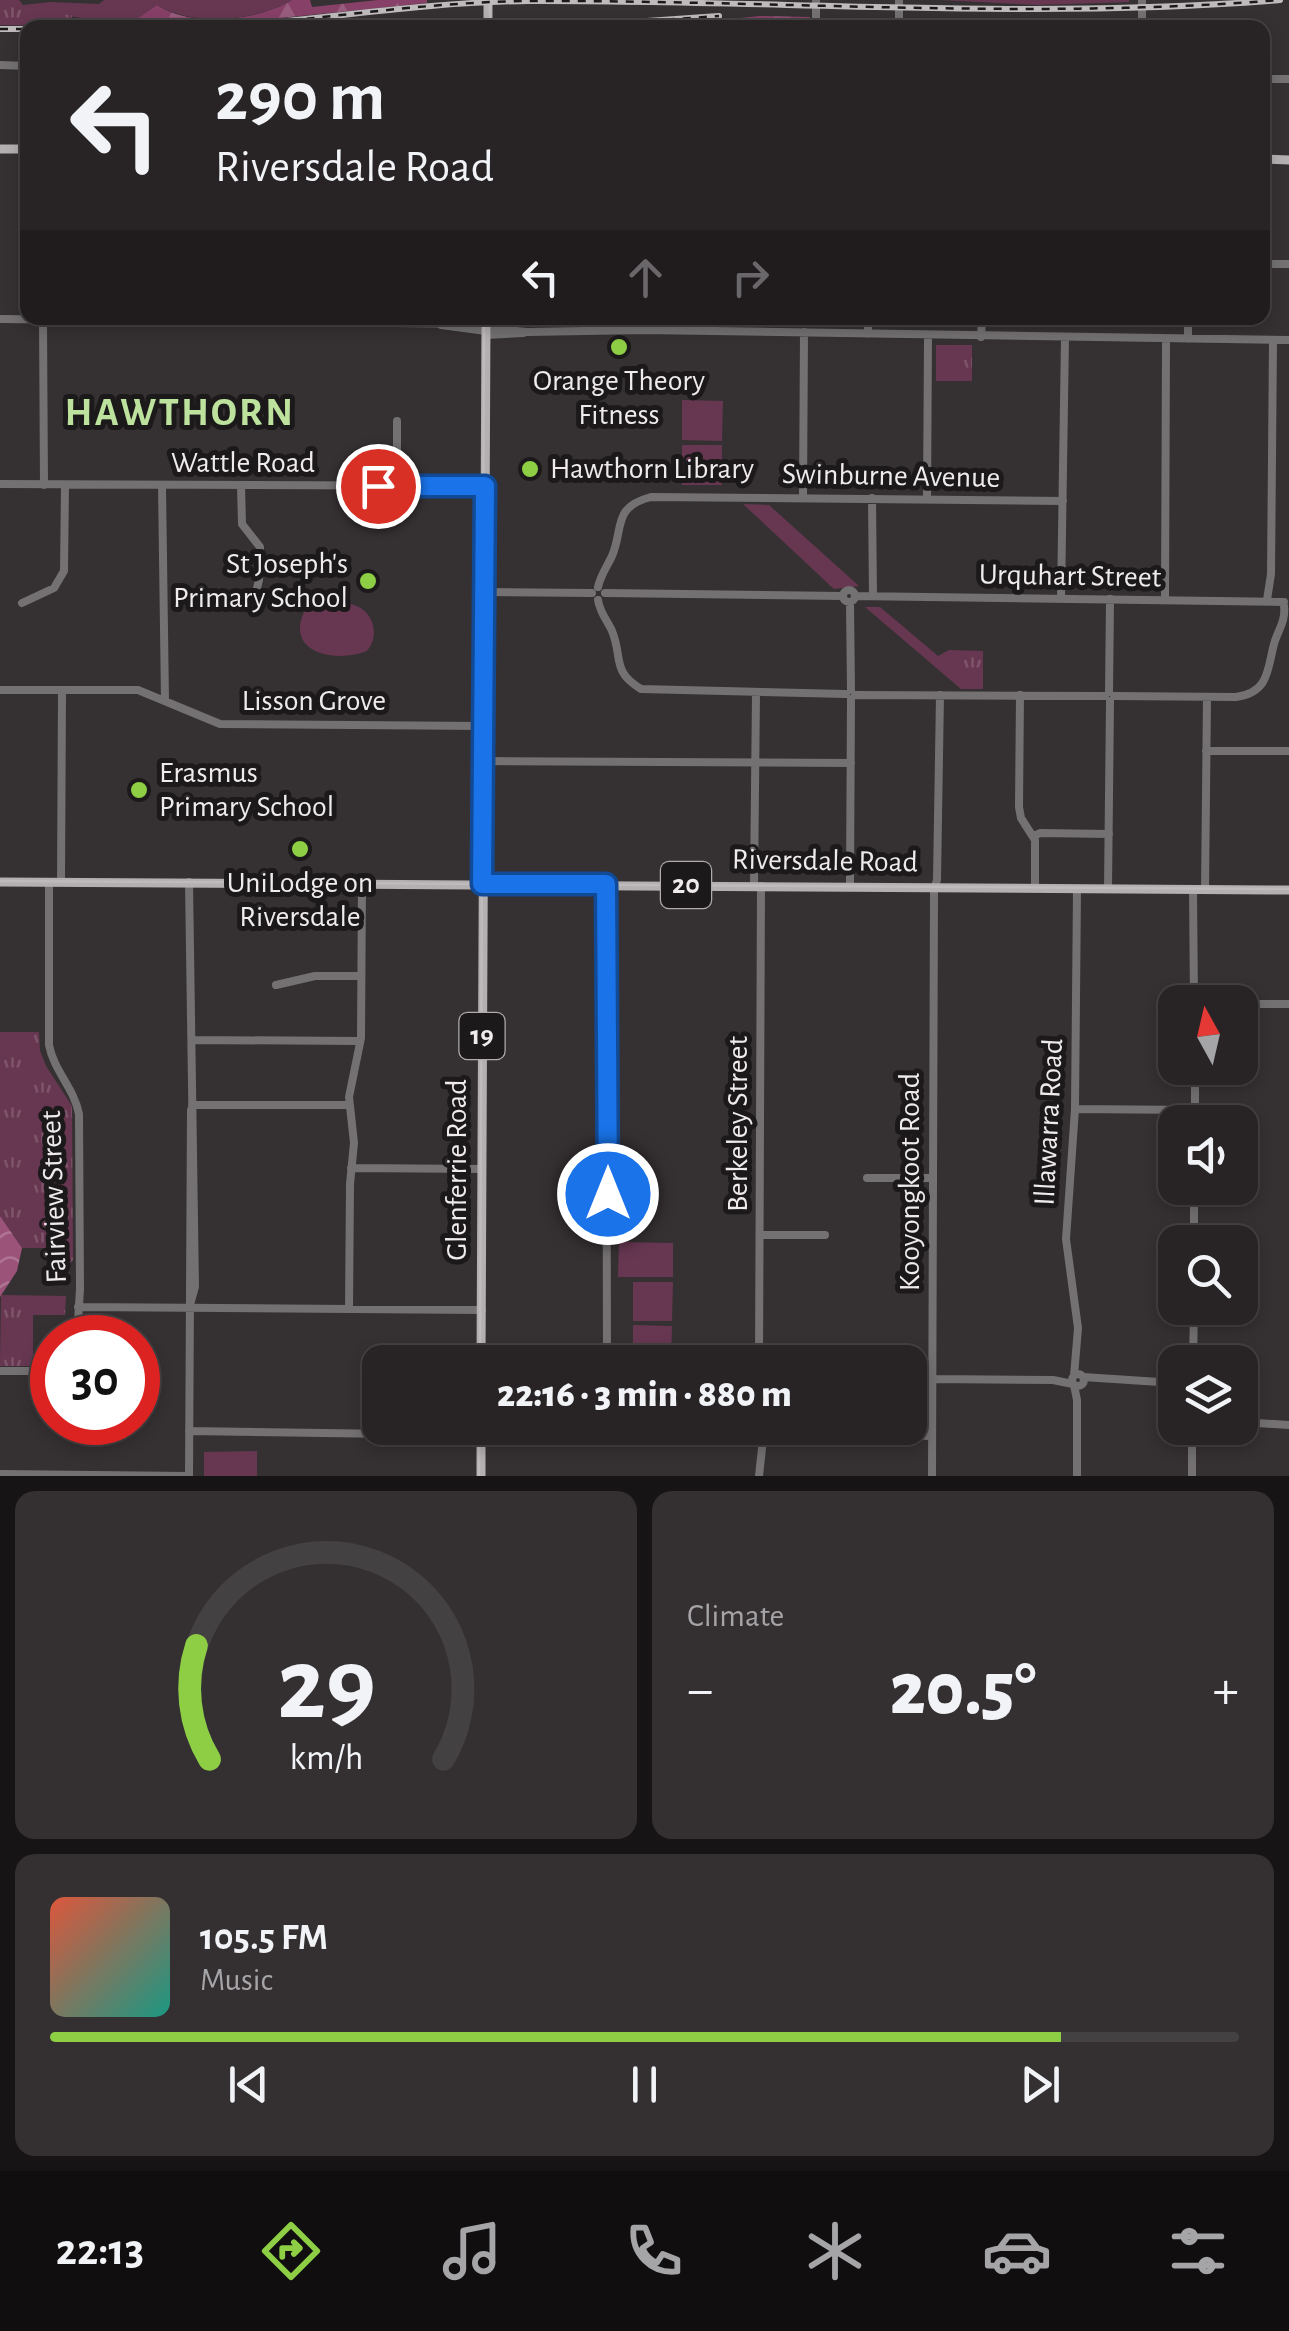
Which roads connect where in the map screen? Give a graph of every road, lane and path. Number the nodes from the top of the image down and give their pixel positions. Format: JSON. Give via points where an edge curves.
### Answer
{"nodes":[{"id":1,"x":43,"y":325,"type":"edge"},
{"id":2,"x":453,"y":325,"type":"edge"},
{"id":3,"x":573,"y":325,"type":"edge"},
{"id":4,"x":644,"y":325,"type":"edge"},
{"id":5,"x":750,"y":325,"type":"edge"},
{"id":6,"x":868,"y":325,"type":"edge"},
{"id":7,"x":982,"y":325,"type":"edge"},
{"id":8,"x":1188,"y":325,"type":"edge"},
{"id":9,"x":486,"y":327,"type":"edge"},
{"id":10,"x":644,"y":330,"type":"junction"},
{"id":11,"x":573,"y":332,"type":"junction"},
{"id":12,"x":750,"y":332,"type":"junction"},
{"id":13,"x":804,"y":332,"type":"junction"},
{"id":14,"x":868,"y":334,"type":"junction"},
{"id":15,"x":928,"y":336,"type":"junction"},
{"id":16,"x":982,"y":337,"type":"junction"},
{"id":17,"x":1065,"y":338,"type":"junction"},
{"id":18,"x":1166,"y":339,"type":"junction"},
{"id":19,"x":1188,"y":339,"type":"junction"},
{"id":20,"x":1273,"y":340,"type":"junction"},
{"id":21,"x":1289,"y":340,"type":"edge"},
{"id":22,"x":397,"y":421,"type":"dead end"},
{"id":23,"x":0,"y":484,"type":"edge"},
{"id":24,"x":44,"y":485,"type":"junction"},
{"id":25,"x":162,"y":485,"type":"junction"},
{"id":26,"x":241,"y":485,"type":"junction"},
{"id":27,"x":66,"y":486,"type":"junction"},
{"id":28,"x":397,"y":486,"type":"junction"},
{"id":29,"x":485,"y":486,"type":"junction"},
{"id":30,"x":802,"y":498,"type":"junction"},
{"id":31,"x":872,"y":498,"type":"junction"},
{"id":32,"x":927,"y":499,"type":"junction"},
{"id":33,"x":1063,"y":501,"type":"junction"},
{"id":34,"x":484,"y":592,"type":"junction"},
{"id":35,"x":599,"y":593,"type":"junction"},
{"id":36,"x":873,"y":596,"type":"junction"},
{"id":37,"x":849,"y":598,"type":"junction"},
{"id":38,"x":1061,"y":598,"type":"junction"},
{"id":39,"x":1110,"y":599,"type":"junction"},
{"id":40,"x":1164,"y":600,"type":"junction"},
{"id":41,"x":22,"y":603,"type":"dead end"},
{"id":42,"x":1282,"y":603,"type":"edge"},
{"id":43,"x":252,"y":609,"type":"dead end"},
{"id":44,"x":1289,"y":622,"type":"edge"},
{"id":45,"x":1278,"y":634,"type":"junction"},
{"id":46,"x":0,"y":690,"type":"edge"},
{"id":47,"x":62,"y":690,"type":"junction"},
{"id":48,"x":756,"y":694,"type":"junction"},
{"id":49,"x":851,"y":694,"type":"junction"},
{"id":50,"x":940,"y":695,"type":"junction"},
{"id":51,"x":1020,"y":695,"type":"junction"},
{"id":52,"x":1110,"y":696,"type":"junction"},
{"id":53,"x":1207,"y":697,"type":"junction"},
{"id":54,"x":165,"y":702,"type":"junction"},
{"id":55,"x":484,"y":724,"type":"junction"},
{"id":56,"x":1206,"y":751,"type":"junction"},
{"id":57,"x":1289,"y":751,"type":"edge"},
{"id":58,"x":483,"y":761,"type":"junction"},
{"id":59,"x":756,"y":762,"type":"junction"},
{"id":60,"x":851,"y":763,"type":"junction"},
{"id":61,"x":1108,"y":834,"type":"junction"},
{"id":62,"x":1034,"y":836,"type":"junction"},
{"id":63,"x":0,"y":882,"type":"edge"},
{"id":64,"x":55,"y":882,"type":"junction"},
{"id":65,"x":193,"y":882,"type":"junction"},
{"id":66,"x":362,"y":883,"type":"junction"},
{"id":67,"x":482,"y":884,"type":"junction"},
{"id":68,"x":606,"y":884,"type":"junction"},
{"id":69,"x":757,"y":886,"type":"junction"},
{"id":70,"x":850,"y":886,"type":"junction"},
{"id":71,"x":934,"y":888,"type":"junction"},
{"id":72,"x":1035,"y":888,"type":"junction"},
{"id":73,"x":1077,"y":888,"type":"junction"},
{"id":74,"x":1108,"y":889,"type":"junction"},
{"id":75,"x":1193,"y":890,"type":"junction"},
{"id":76,"x":1206,"y":890,"type":"junction"},
{"id":77,"x":1289,"y":890,"type":"edge"},
{"id":78,"x":361,"y":976,"type":"junction"},
{"id":79,"x":1194,"y":985,"type":"edge"},
{"id":80,"x":276,"y":986,"type":"dead end"},
{"id":81,"x":1258,"y":1004,"type":"edge"},
{"id":82,"x":1289,"y":1004,"type":"edge"},
{"id":83,"x":192,"y":1040,"type":"junction"},
{"id":84,"x":360,"y":1042,"type":"junction"},
{"id":85,"x":192,"y":1105,"type":"junction"},
{"id":86,"x":349,"y":1106,"type":"junction"},
{"id":87,"x":1074,"y":1110,"type":"junction"},
{"id":88,"x":1158,"y":1110,"type":"edge"},
{"id":89,"x":351,"y":1168,"type":"junction"},
{"id":90,"x":482,"y":1169,"type":"junction"},
{"id":91,"x":867,"y":1178,"type":"dead end"},
{"id":92,"x":933,"y":1178,"type":"junction"},
{"id":93,"x":760,"y":1235,"type":"junction"},
{"id":94,"x":825,"y":1235,"type":"dead end"},
{"id":95,"x":78,"y":1307,"type":"junction"},
{"id":96,"x":190,"y":1308,"type":"junction"},
{"id":97,"x":349,"y":1309,"type":"junction"},
{"id":98,"x":482,"y":1310,"type":"junction"},
{"id":99,"x":78,"y":1315,"type":"edge"},
{"id":100,"x":482,"y":1345,"type":"edge"},
{"id":101,"x":607,"y":1345,"type":"edge"},
{"id":102,"x":760,"y":1345,"type":"edge"},
{"id":103,"x":0,"y":1371,"type":"edge"},
{"id":104,"x":30,"y":1371,"type":"edge"},
{"id":105,"x":932,"y":1378,"type":"junction"},
{"id":106,"x":1078,"y":1380,"type":"junction"},
{"id":107,"x":1158,"y":1382,"type":"edge"},
{"id":108,"x":1258,"y":1423,"type":"edge"},
{"id":109,"x":1289,"y":1425,"type":"edge"},
{"id":110,"x":927,"y":1433,"type":"edge"},
{"id":111,"x":932,"y":1433,"type":"junction"},
{"id":112,"x":189,"y":1434,"type":"junction"},
{"id":113,"x":362,"y":1435,"type":"edge"},
{"id":114,"x":481,"y":1445,"type":"edge"},
{"id":115,"x":759,"y":1445,"type":"edge"},
{"id":116,"x":1192,"y":1445,"type":"edge"},
{"id":117,"x":0,"y":1474,"type":"edge"},
{"id":118,"x":189,"y":1476,"type":"edge"},
{"id":119,"x":481,"y":1476,"type":"edge"},
{"id":120,"x":759,"y":1476,"type":"edge"},
{"id":121,"x":932,"y":1476,"type":"edge"},
{"id":122,"x":1076,"y":1476,"type":"edge"},
{"id":123,"x":1192,"y":1476,"type":"edge"}],
"edges":[{"from":1,"to":24,"type":"street"},
{"from":2,"to":9,"type":"street"},
{"from":3,"to":11,"type":"street"},
{"from":4,"to":10,"type":"street"},
{"from":5,"to":12,"type":"street"},
{"from":6,"to":14,"type":"street"},
{"from":7,"to":16,"type":"street"},
{"from":8,"to":19,"type":"street"},
{"from":9,"to":11,"type":"street"},
{"from":9,"to":29,"type":"main road","name":"Glenferrie Road","number":"19"},
{"from":10,"to":11,"type":"street"},
{"from":10,"to":12,"type":"street"},
{"from":12,"to":13,"type":"street"},
{"from":13,"to":14,"type":"street"},
{"from":13,"to":30,"type":"street"},
{"from":14,"to":15,"type":"street"},
{"from":15,"to":16,"type":"street"},
{"from":15,"to":32,"type":"street"},
{"from":16,"to":17,"type":"street"},
{"from":17,"to":18,"type":"street"},
{"from":17,"to":33,"type":"street"},
{"from":18,"to":19,"type":"street"},
{"from":18,"to":40,"type":"street"},
{"from":19,"to":20,"type":"street"},
{"from":20,"to":21,"type":"street"},
{"from":20,"to":42,"type":"street","via":[[1271,574]]},
{"from":22,"to":28,"type":"street"},
{"from":23,"to":24,"type":"street","name":"Wattle Road"},
{"from":24,"to":27,"type":"street","name":"Wattle Road"},
{"from":25,"to":26,"type":"street","name":"Wattle Road"},
{"from":25,"to":27,"type":"street","name":"Wattle Road"},
{"from":25,"to":54,"type":"street"},
{"from":26,"to":28,"type":"street","name":"Wattle Road"},
{"from":26,"to":43,"type":"street","via":[[243,527],[260,547]]},
{"from":27,"to":41,"type":"street","via":[[64,571],[54,588]]},
{"from":28,"to":29,"type":"street","name":"Wattle Road"},
{"from":29,"to":34,"type":"main road","name":"Glenferrie Road","number":"19"},
{"from":30,"to":31,"type":"street","name":"Swinburne Avenue"},
{"from":30,"to":35,"type":"street","name":"Swinburne Avenue","via":[[661,496],[637,502],[622,517]]},
{"from":31,"to":32,"type":"street","name":"Swinburne Avenue"},
{"from":31,"to":36,"type":"street"},
{"from":32,"to":33,"type":"street","name":"Swinburne Avenue"},
{"from":33,"to":38,"type":"street"},
{"from":34,"to":35,"type":"street","name":"Urquhart Street"},
{"from":34,"to":55,"type":"main road","name":"Glenferrie Road","number":"19"},
{"from":35,"to":37,"type":"street","name":"Urquhart Street"},
{"from":35,"to":48,"type":"street","via":[[622,674],[641,690]]},
{"from":36,"to":37,"type":"street","name":"Urquhart Street"},
{"from":36,"to":38,"type":"street","name":"Urquhart Street"},
{"from":37,"to":49,"type":"street"},
{"from":38,"to":39,"type":"street","name":"Urquhart Street"},
{"from":39,"to":40,"type":"street","name":"Urquhart Street"},
{"from":39,"to":52,"type":"street"},
{"from":40,"to":42,"type":"street","name":"Urquhart Street"},
{"from":42,"to":45,"type":"street"},
{"from":44,"to":45,"type":"street"},
{"from":45,"to":53,"type":"street","via":[[1261,687],[1241,696]]},
{"from":46,"to":47,"type":"street","name":"Lisson Grove"},
{"from":47,"to":54,"type":"street","name":"Lisson Grove","via":[[134,690]]},
{"from":47,"to":64,"type":"street","name":"Fairview Street"},
{"from":48,"to":49,"type":"street"},
{"from":48,"to":59,"type":"street","name":"Berkeley Street"},
{"from":49,"to":50,"type":"street"},
{"from":49,"to":60,"type":"street"},
{"from":50,"to":51,"type":"street"},
{"from":50,"to":71,"type":"street","name":"Kooyongkoot Road"},
{"from":51,"to":52,"type":"street"},
{"from":51,"to":62,"type":"street","via":[[1019,806]]},
{"from":52,"to":53,"type":"street"},
{"from":52,"to":61,"type":"street"},
{"from":53,"to":56,"type":"street"},
{"from":54,"to":55,"type":"street","name":"Lisson Grove","via":[[220,724]]},
{"from":55,"to":58,"type":"main road","name":"Glenferrie Road","number":"19"},
{"from":56,"to":57,"type":"street"},
{"from":56,"to":76,"type":"street"},
{"from":58,"to":59,"type":"street"},
{"from":58,"to":67,"type":"main road","name":"Glenferrie Road","number":"19"},
{"from":59,"to":60,"type":"street"},
{"from":59,"to":69,"type":"street","name":"Berkeley Street"},
{"from":60,"to":70,"type":"street"},
{"from":61,"to":62,"type":"street"},
{"from":61,"to":74,"type":"street"},
{"from":62,"to":72,"type":"street"},
{"from":63,"to":64,"type":"main road","name":"Riversdale Road","number":"20"},
{"from":64,"to":65,"type":"main road","name":"Riversdale Road","number":"20"},
{"from":64,"to":95,"type":"street","name":"Fairview Street","via":[[49,1045],[79,1114]]},
{"from":65,"to":66,"type":"main road","name":"Riversdale Road","number":"20"},
{"from":65,"to":83,"type":"street"},
{"from":66,"to":67,"type":"main road","name":"Riversdale Road","number":"20"},
{"from":66,"to":78,"type":"street"},
{"from":67,"to":68,"type":"main road","name":"Riversdale Road","number":"20"},
{"from":67,"to":90,"type":"main road","name":"Glenferrie Road","number":"19"},
{"from":68,"to":69,"type":"main road","name":"Riversdale Road","number":"20"},
{"from":68,"to":101,"type":"street"},
{"from":69,"to":70,"type":"main road","name":"Riversdale Road","number":"20"},
{"from":69,"to":93,"type":"street","name":"Berkeley Street"},
{"from":70,"to":71,"type":"main road","name":"Riversdale Road","number":"20"},
{"from":71,"to":72,"type":"main road","name":"Riversdale Road","number":"20"},
{"from":71,"to":92,"type":"street","name":"Kooyongkoot Road"},
{"from":72,"to":73,"type":"main road","name":"Riversdale Road","number":"20"},
{"from":73,"to":74,"type":"main road","name":"Riversdale Road","number":"20"},
{"from":73,"to":87,"type":"street","name":"Illawarra Road"},
{"from":74,"to":75,"type":"main road","name":"Riversdale Road","number":"20"},
{"from":75,"to":76,"type":"main road","name":"Riversdale Road","number":"20"},
{"from":75,"to":79,"type":"street"},
{"from":76,"to":77,"type":"main road","name":"Riversdale Road","number":"20"},
{"from":78,"to":80,"type":"street","via":[[315,976]]},
{"from":78,"to":84,"type":"street"},
{"from":81,"to":82,"type":"street"},
{"from":83,"to":84,"type":"street"},
{"from":83,"to":85,"type":"street"},
{"from":84,"to":86,"type":"street"},
{"from":85,"to":86,"type":"street"},
{"from":85,"to":96,"type":"street"},
{"from":86,"to":89,"type":"street"},
{"from":87,"to":88,"type":"street"},
{"from":87,"to":106,"type":"street","name":"Illawarra Road","via":[[1066,1239]]},
{"from":89,"to":90,"type":"street"},
{"from":89,"to":97,"type":"street"},
{"from":90,"to":98,"type":"main road","name":"Glenferrie Road","number":"19"},
{"from":91,"to":92,"type":"street"},
{"from":92,"to":105,"type":"street","name":"Kooyongkoot Road"},
{"from":93,"to":94,"type":"street"},
{"from":93,"to":102,"type":"street","name":"Berkeley Street"},
{"from":95,"to":96,"type":"street"},
{"from":95,"to":99,"type":"street","name":"Fairview Street"},
{"from":96,"to":97,"type":"street"},
{"from":96,"to":112,"type":"street"},
{"from":97,"to":98,"type":"street"},
{"from":98,"to":100,"type":"main road","name":"Glenferrie Road","number":"19"},
{"from":103,"to":104,"type":"street"},
{"from":105,"to":106,"type":"street"},
{"from":105,"to":111,"type":"street","name":"Kooyongkoot Road"},
{"from":106,"to":107,"type":"street"},
{"from":106,"to":122,"type":"street","name":"Illawarra Road"},
{"from":108,"to":109,"type":"street"},
{"from":110,"to":111,"type":"street"},
{"from":111,"to":121,"type":"street","name":"Kooyongkoot Road"},
{"from":112,"to":113,"type":"street"},
{"from":112,"to":118,"type":"street"},
{"from":114,"to":119,"type":"main road"},
{"from":115,"to":120,"type":"street"},
{"from":116,"to":123,"type":"street"},
{"from":117,"to":118,"type":"street"}]}
